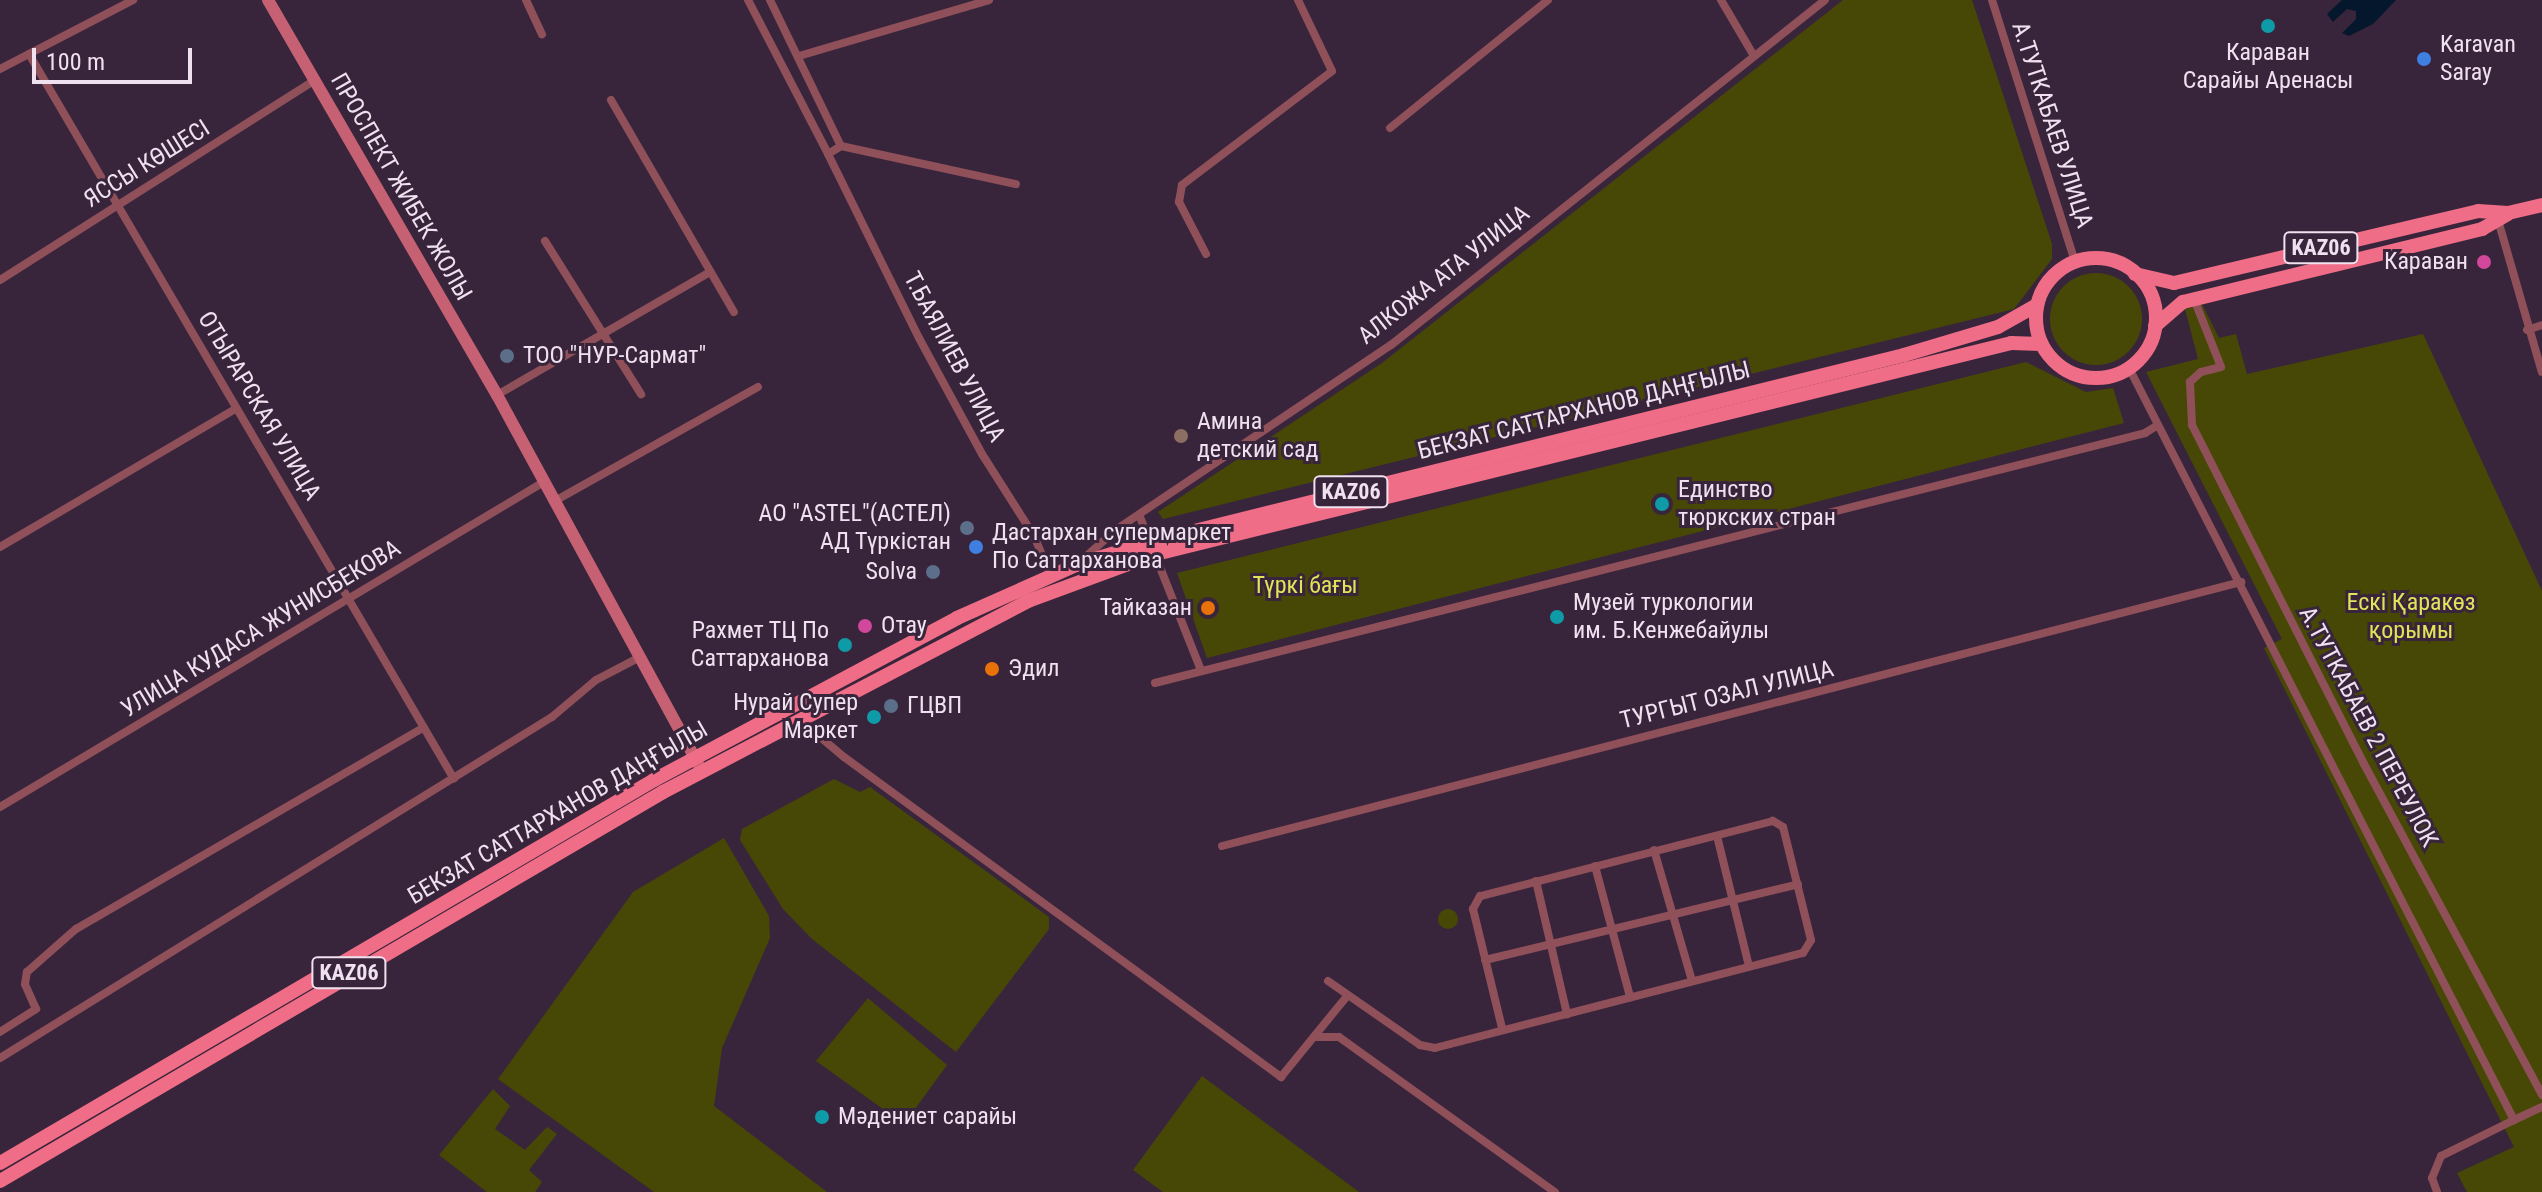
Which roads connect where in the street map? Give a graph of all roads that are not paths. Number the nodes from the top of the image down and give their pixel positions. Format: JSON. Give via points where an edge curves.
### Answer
{"nodes":[{"id":1,"x":133,"y":0,"type":"edge"},
{"id":2,"x":268,"y":0,"type":"edge"},
{"id":3,"x":526,"y":0,"type":"edge"},
{"id":4,"x":748,"y":0,"type":"edge"},
{"id":5,"x":770,"y":0,"type":"edge"},
{"id":6,"x":989,"y":0,"type":"edge"},
{"id":7,"x":1298,"y":0,"type":"edge"},
{"id":8,"x":1531,"y":0,"type":"edge"},
{"id":9,"x":1548,"y":0,"type":"edge"},
{"id":10,"x":1721,"y":0,"type":"edge"},
{"id":11,"x":1825,"y":0,"type":"edge"},
{"id":12,"x":1992,"y":0,"type":"edge"},
{"id":13,"x":1536,"y":9,"type":"junction"},
{"id":14,"x":542,"y":34,"type":"dead end"},
{"id":15,"x":29,"y":54,"type":"junction"},
{"id":16,"x":799,"y":56,"type":"junction"},
{"id":17,"x":1754,"y":56,"type":"junction"},
{"id":18,"x":0,"y":69,"type":"edge"},
{"id":19,"x":314,"y":81,"type":"junction"},
{"id":20,"x":611,"y":100,"type":"dead end"},
{"id":21,"x":1390,"y":128,"type":"dead end"},
{"id":22,"x":841,"y":146,"type":"junction"},
{"id":23,"x":828,"y":154,"type":"junction"},
{"id":24,"x":1016,"y":184,"type":"dead end"},
{"id":25,"x":2542,"y":205,"type":"edge"},
{"id":26,"x":119,"y":206,"type":"junction"},
{"id":27,"x":2503,"y":216,"type":"junction"},
{"id":28,"x":545,"y":241,"type":"dead end"},
{"id":29,"x":1206,"y":254,"type":"dead end"},
{"id":30,"x":2075,"y":262,"type":"junction"},
{"id":31,"x":710,"y":272,"type":"junction"},
{"id":32,"x":2135,"y":274,"type":"junction"},
{"id":33,"x":0,"y":280,"type":"edge"},
{"id":34,"x":2194,"y":299,"type":"junction"},
{"id":35,"x":2037,"y":305,"type":"junction"},
{"id":36,"x":734,"y":312,"type":"dead end"},
{"id":37,"x":2542,"y":325,"type":"edge"},
{"id":38,"x":2155,"y":326,"type":"junction"},
{"id":39,"x":2527,"y":330,"type":"junction"},
{"id":40,"x":604,"y":335,"type":"junction"},
{"id":41,"x":2041,"y":344,"type":"junction"},
{"id":42,"x":2129,"y":368,"type":"junction"},
{"id":43,"x":2542,"y":372,"type":"edge"},
{"id":44,"x":758,"y":387,"type":"dead end"},
{"id":45,"x":641,"y":394,"type":"dead end"},
{"id":46,"x":497,"y":395,"type":"junction"},
{"id":47,"x":235,"y":409,"type":"junction"},
{"id":48,"x":2158,"y":425,"type":"junction"},
{"id":49,"x":542,"y":483,"type":"junction"},
{"id":50,"x":553,"y":502,"type":"junction"},
{"id":51,"x":1140,"y":517,"type":"junction"},
{"id":52,"x":0,"y":547,"type":"edge"},
{"id":53,"x":1153,"y":548,"type":"junction"},
{"id":54,"x":1076,"y":565,"type":"junction"},
{"id":55,"x":1051,"y":576,"type":"junction"},
{"id":56,"x":2241,"y":582,"type":"junction"},
{"id":57,"x":352,"y":600,"type":"junction"},
{"id":58,"x":640,"y":657,"type":"junction"},
{"id":59,"x":1201,"y":670,"type":"junction"},
{"id":60,"x":1155,"y":683,"type":"dead end"},
{"id":61,"x":800,"y":720,"type":"junction"},
{"id":62,"x":424,"y":727,"type":"junction"},
{"id":63,"x":698,"y":764,"type":"junction"},
{"id":64,"x":454,"y":779,"type":"junction"},
{"id":65,"x":0,"y":807,"type":"edge"},
{"id":66,"x":1717,"y":836,"type":"junction"},
{"id":67,"x":1222,"y":846,"type":"dead end"},
{"id":68,"x":1654,"y":850,"type":"junction"},
{"id":69,"x":1595,"y":866,"type":"junction"},
{"id":70,"x":1536,"y":881,"type":"junction"},
{"id":71,"x":1798,"y":884,"type":"junction"},
{"id":72,"x":1732,"y":900,"type":"junction"},
{"id":73,"x":1672,"y":915,"type":"junction"},
{"id":74,"x":1611,"y":930,"type":"junction"},
{"id":75,"x":1550,"y":944,"type":"junction"},
{"id":76,"x":1485,"y":960,"type":"junction"},
{"id":77,"x":1749,"y":966,"type":"junction"},
{"id":78,"x":1328,"y":981,"type":"dead end"},
{"id":79,"x":1692,"y":981,"type":"junction"},
{"id":80,"x":1347,"y":996,"type":"junction"},
{"id":81,"x":1630,"y":997,"type":"junction"},
{"id":82,"x":1567,"y":1014,"type":"junction"},
{"id":83,"x":1502,"y":1028,"type":"junction"},
{"id":84,"x":0,"y":1032,"type":"edge"},
{"id":85,"x":1313,"y":1037,"type":"junction"},
{"id":86,"x":0,"y":1058,"type":"edge"},
{"id":87,"x":2542,"y":1095,"type":"edge"},
{"id":88,"x":2542,"y":1107,"type":"edge"},
{"id":89,"x":2514,"y":1120,"type":"junction"},
{"id":90,"x":0,"y":1163,"type":"edge"},
{"id":91,"x":0,"y":1181,"type":"edge"},
{"id":92,"x":1555,"y":1192,"type":"edge"},
{"id":93,"x":2437,"y":1192,"type":"edge"}],
"edges":[{"from":1,"to":15,"type":"street"},
{"from":2,"to":19,"type":"main road","name":"ПРОСПЕКТ ЖИБЕК ЖОЛЫ"},
{"from":3,"to":14,"type":"street"},
{"from":4,"to":23,"type":"street","name":"Т.БАЯЛИЕВ УЛИЦА"},
{"from":5,"to":16,"type":"street"},
{"from":6,"to":16,"type":"street"},
{"from":7,"to":29,"type":"street","via":[[1332,71],[1182,185],[1179,202]]},
{"from":8,"to":13,"type":"street"},
{"from":9,"to":13,"type":"street"},
{"from":10,"to":17,"type":"street"},
{"from":11,"to":17,"type":"street","name":"АЛКОЖА АТА УЛИЦА"},
{"from":12,"to":30,"type":"street","name":"А.ТУТКАБАЕВ УЛИЦА"},
{"from":13,"to":21,"type":"street"},
{"from":15,"to":18,"type":"street"},
{"from":15,"to":26,"type":"street","name":"ОТЫРАРСКАЯ УЛИЦА"},
{"from":16,"to":22,"type":"street"},
{"from":17,"to":51,"type":"street","name":"АЛКОЖА АТА УЛИЦА","via":[[1391,345]]},
{"from":19,"to":26,"type":"street","name":"ЯССЫ КӨШЕСІ"},
{"from":19,"to":46,"type":"main road","name":"ПРОСПЕКТ ЖИБЕК ЖОЛЫ"},
{"from":20,"to":31,"type":"street"},
{"from":22,"to":23,"type":"street"},
{"from":22,"to":24,"type":"street"},
{"from":23,"to":55,"type":"street","name":"Т.БАЯЛИЕВ УЛИЦА","via":[[919,338],[1034,536]]},
{"from":25,"to":27,"type":"main road","number":"KАZ06"},
{"from":26,"to":33,"type":"street","name":"ЯССЫ КӨШЕСІ"},
{"from":26,"to":47,"type":"street","name":"ОТЫРАРСКАЯ УЛИЦА"},
{"from":27,"to":32,"type":"main road","number":"KАZ06","via":[[2478,211],[2174,283]]},
{"from":27,"to":34,"type":"main road","number":"KАZ06","via":[[2482,229]]},
{"from":27,"to":39,"type":"street"},
{"from":28,"to":40,"type":"street"},
{"from":30,"to":32,"type":"main road","number":"KАZ06","via":[[2111,261]]},
{"from":30,"to":35,"type":"main road","number":"KАZ06","via":[[2051,279]]},
{"from":31,"to":36,"type":"street"},
{"from":31,"to":40,"type":"street"},
{"from":32,"to":38,"type":"main road","via":[[2151,296]]},
{"from":34,"to":38,"type":"main road","number":"KАZ06","via":[[2171,308]]},
{"from":34,"to":87,"type":"street","name":"А.ТУТКАБАЕВ 2 ПЕРЕУЛОК","via":[[2221,367],[2201,372],[2190,382],[2192,425],[2364,764]]},
{"from":35,"to":41,"type":"main road"},
{"from":35,"to":53,"type":"main road","name":"БЕКЗАТ САТТАРХАНОВ ДАҢҒЫЛЫ","number":"KАZ06","via":[[1998,327],[1904,355]]},
{"from":37,"to":39,"type":"street"},
{"from":38,"to":42,"type":"main road","number":"KАZ06","via":[[2149,345]]},
{"from":39,"to":43,"type":"street"},
{"from":40,"to":45,"type":"street"},
{"from":40,"to":46,"type":"street"},
{"from":41,"to":42,"type":"main road","via":[[2053,361],[2080,376],[2110,377]]},
{"from":41,"to":53,"type":"main road","name":"БЕКЗАТ САТТАРХАНОВ ДАҢҒЫЛЫ","number":"KАZ06","via":[[2011,343]]},
{"from":42,"to":48,"type":"street"},
{"from":44,"to":50,"type":"street"},
{"from":46,"to":49,"type":"main road","name":"ПРОСПЕКТ ЖИБЕК ЖОЛЫ"},
{"from":47,"to":52,"type":"street"},
{"from":47,"to":57,"type":"street","name":"ОТЫРАРСКАЯ УЛИЦА"},
{"from":48,"to":56,"type":"street"},
{"from":48,"to":59,"type":"street","via":[[2145,433]]},
{"from":49,"to":50,"type":"main road","name":"ПРОСПЕКТ ЖИБЕК ЖОЛЫ"},
{"from":49,"to":57,"type":"street","name":"УЛИЦА КУДАСА ЖУНИСБЕКОВА"},
{"from":50,"to":58,"type":"main road","name":"ПРОСПЕКТ ЖИБЕК ЖОЛЫ"},
{"from":51,"to":53,"type":"street"},
{"from":51,"to":54,"type":"street","name":"АЛКОЖА АТА УЛИЦА","via":[[1117,529]]},
{"from":53,"to":54,"type":"main road","name":"БЕКЗАТ САТТАРХАНОВ ДАҢҒЫЛЫ","number":"KАZ06"},
{"from":53,"to":59,"type":"street"},
{"from":53,"to":61,"type":"main road","name":"БЕКЗАТ САТТАРХАНОВ ДАҢҒЫЛЫ","number":"KАZ06","via":[[964,630]]},
{"from":54,"to":55,"type":"main road","name":"БЕКЗАТ САТТАРХАНОВ ДАҢҒЫЛЫ","number":"KАZ06"},
{"from":55,"to":63,"type":"main road","name":"БЕКЗАТ САТТАРХАНОВ ДАҢҒЫЛЫ","number":"KАZ06","via":[[957,618]]},
{"from":56,"to":67,"type":"street","name":"ТУРГЫТ ОЗАЛ УЛИЦА"},
{"from":56,"to":89,"type":"street"},
{"from":57,"to":62,"type":"street","name":"ОТЫРАРСКАЯ УЛИЦА"},
{"from":57,"to":65,"type":"street","name":"УЛИЦА КУДАСА ЖУНИСБЕКОВА"},
{"from":58,"to":63,"type":"main road","name":"ПРОСПЕКТ ЖИБЕК ЖОЛЫ"},
{"from":58,"to":64,"type":"street","via":[[596,680],[552,717]]},
{"from":59,"to":60,"type":"street"},
{"from":61,"to":63,"type":"main road","name":"БЕКЗАТ САТТАРХАНОВ ДАҢҒЫЛЫ","number":"KАZ06"},
{"from":61,"to":85,"type":"street","via":[[1281,1077]]},
{"from":62,"to":64,"type":"street","name":"ОТЫРАРСКАЯ УЛИЦА"},
{"from":62,"to":84,"type":"street","via":[[76,929],[27,972],[25,984],[36,1009]]},
{"from":63,"to":90,"type":"main road","name":"БЕКЗАТ САТТАРХАНОВ ДАҢҒЫЛЫ","number":"KАZ06"},
{"from":63,"to":91,"type":"main road","name":"БЕКЗАТ САТТАРХАНОВ ДАҢҒЫЛЫ","number":"KАZ06"},
{"from":64,"to":86,"type":"street"},
{"from":66,"to":68,"type":"street"},
{"from":66,"to":71,"type":"street","via":[[1779,822]]},
{"from":66,"to":72,"type":"street"},
{"from":68,"to":69,"type":"street"},
{"from":68,"to":73,"type":"street"},
{"from":69,"to":70,"type":"street"},
{"from":69,"to":74,"type":"street"},
{"from":70,"to":75,"type":"street"},
{"from":70,"to":76,"type":"street","via":[[1473,901]]},
{"from":71,"to":72,"type":"street"},
{"from":71,"to":77,"type":"street","via":[[1809,948]]},
{"from":72,"to":73,"type":"street"},
{"from":72,"to":77,"type":"street"},
{"from":73,"to":74,"type":"street"},
{"from":73,"to":79,"type":"street"},
{"from":74,"to":75,"type":"street"},
{"from":74,"to":81,"type":"street"},
{"from":75,"to":76,"type":"street"},
{"from":75,"to":82,"type":"street"},
{"from":76,"to":83,"type":"street"},
{"from":77,"to":79,"type":"street"},
{"from":78,"to":80,"type":"street"},
{"from":79,"to":81,"type":"street"},
{"from":80,"to":83,"type":"street","via":[[1427,1048]]},
{"from":80,"to":85,"type":"street"},
{"from":81,"to":82,"type":"street"},
{"from":82,"to":83,"type":"street"},
{"from":85,"to":92,"type":"street","via":[[1339,1037]]},
{"from":88,"to":89,"type":"street"},
{"from":89,"to":93,"type":"street","via":[[2441,1156],[2432,1178]]}]}
